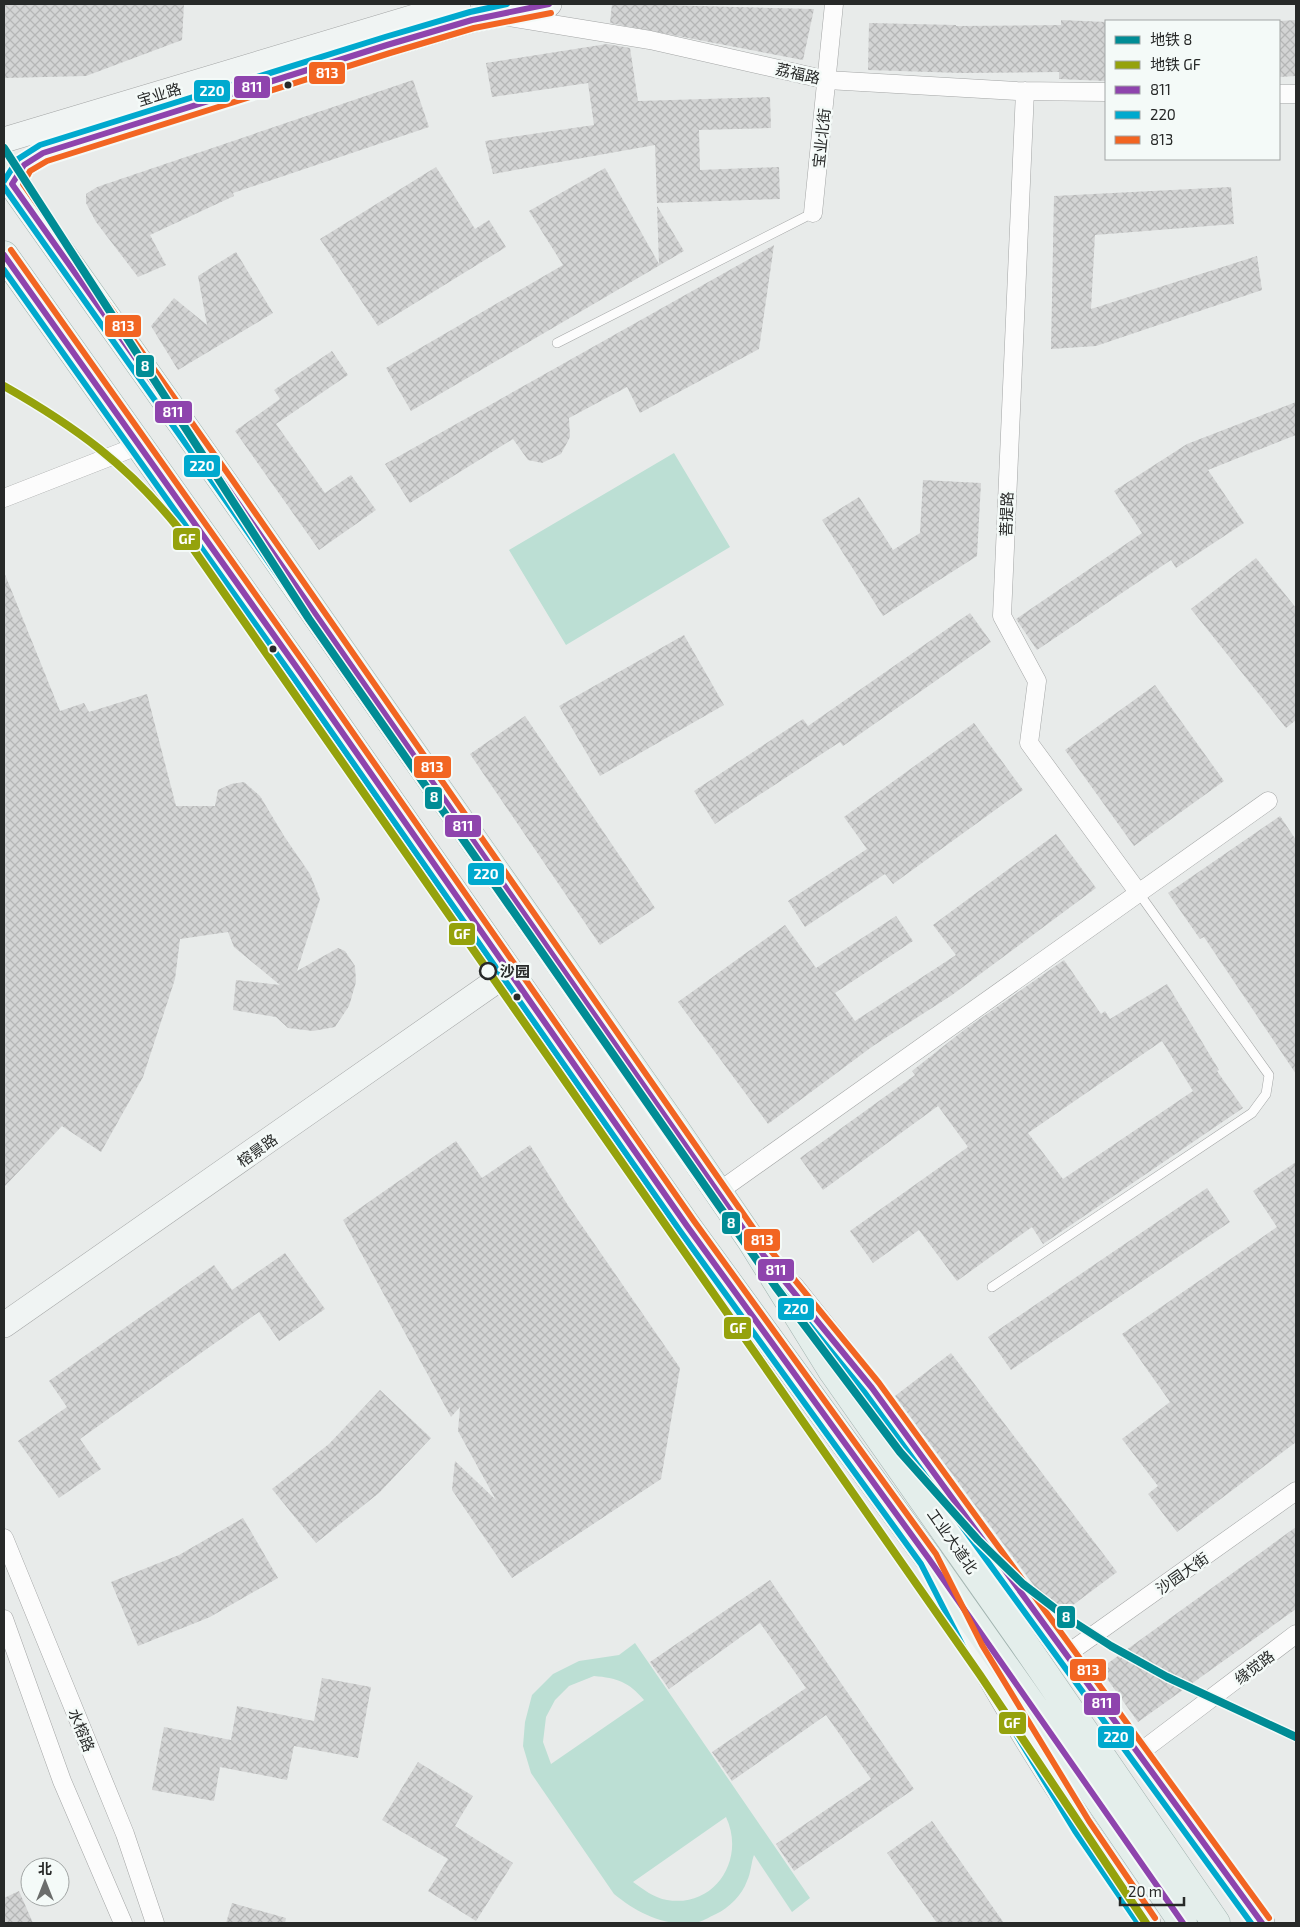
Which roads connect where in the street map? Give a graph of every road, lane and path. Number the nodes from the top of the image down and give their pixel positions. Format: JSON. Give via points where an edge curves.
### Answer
{"nodes":[{"id":1,"x":549,"y":4,"type":"edge"},
{"id":2,"x":834,"y":4,"type":"edge"},
{"id":3,"x":442,"y":5,"type":"edge"},
{"id":4,"x":495,"y":15,"type":"junction"},
{"id":5,"x":827,"y":80,"type":"junction"},
{"id":6,"x":1026,"y":91,"type":"junction"},
{"id":7,"x":1105,"y":92,"type":"edge"},
{"id":8,"x":1280,"y":94,"type":"edge"},
{"id":9,"x":1296,"y":94,"type":"edge"},
{"id":10,"x":4,"y":140,"type":"edge"},
{"id":11,"x":8,"y":178,"type":"edge"},
{"id":12,"x":813,"y":213,"type":"joint"},
{"id":13,"x":4,"y":255,"type":"edge"},
{"id":14,"x":558,"y":343,"type":"dead end"},
{"id":15,"x":140,"y":445,"type":"junction"},
{"id":16,"x":4,"y":498,"type":"edge"},
{"id":17,"x":1268,"y":801,"type":"dead end"},
{"id":18,"x":1138,"y":892,"type":"junction"},
{"id":19,"x":509,"y":972,"type":"junction"},
{"id":20,"x":718,"y":1192,"type":"junction"},
{"id":21,"x":752,"y":1240,"type":"junction"},
{"id":22,"x":992,"y":1287,"type":"dead end"},
{"id":23,"x":4,"y":1325,"type":"edge"},
{"id":24,"x":1296,"y":1491,"type":"edge"},
{"id":25,"x":4,"y":1538,"type":"edge"},
{"id":26,"x":929,"y":1559,"type":"junction"},
{"id":27,"x":4,"y":1619,"type":"edge"},
{"id":28,"x":1296,"y":1634,"type":"edge"},
{"id":29,"x":1067,"y":1654,"type":"junction"},
{"id":30,"x":1139,"y":1753,"type":"junction"},
{"id":31,"x":123,"y":1923,"type":"edge"},
{"id":32,"x":155,"y":1923,"type":"edge"},
{"id":33,"x":1148,"y":1923,"type":"edge"},
{"id":34,"x":1183,"y":1923,"type":"edge"},
{"id":35,"x":1216,"y":1923,"type":"edge"},
{"id":36,"x":1262,"y":1923,"type":"edge"}],
"edges":[{"from":1,"to":4,"type":"main road","name":"宝业路"},
{"from":2,"to":5,"type":"street","name":"宝业北街"},
{"from":3,"to":10,"type":"main road","name":"宝业路"},
{"from":4,"to":5,"type":"street","name":"荔福路","via":[[650,40]]},
{"from":4,"to":11,"type":"main road","name":"宝业路","via":[[387,45],[43,152]]},
{"from":5,"to":6,"type":"street","name":"荔福路"},
{"from":5,"to":12,"type":"street","name":"宝业北街"},
{"from":6,"to":7,"type":"street","name":"荔福路"},
{"from":6,"to":18,"type":"street","name":"菩提路","via":[[1002,616],[1037,681],[1029,743]]},
{"from":8,"to":9,"type":"street"},
{"from":11,"to":20,"type":"main road","name":"工业大道北"},
{"from":12,"to":14,"type":"lane"},
{"from":13,"to":15,"type":"main road","name":"工业大道北"},
{"from":15,"to":16,"type":"street"},
{"from":15,"to":19,"type":"main road","name":"工业大道北"},
{"from":17,"to":18,"type":"street"},
{"from":18,"to":20,"type":"street"},
{"from":18,"to":22,"type":"lane","via":[[1268,1075],[1266,1094],[1252,1113]]},
{"from":19,"to":23,"type":"main road","name":"榕景路"},
{"from":19,"to":26,"type":"main road","name":"工业大道北","via":[[687,1226]]},
{"from":20,"to":21,"type":"main road","name":"工业大道北"},
{"from":21,"to":29,"type":"main road","via":[[872,1388]]},
{"from":21,"to":35,"type":"main road","name":"工业大道北","via":[[833,1372]]},
{"from":24,"to":29,"type":"street","name":"沙园大街"},
{"from":25,"to":32,"type":"street","name":"水榕路","via":[[125,1834]]},
{"from":26,"to":33,"type":"main road","via":[[974,1649],[1082,1826]]},
{"from":26,"to":34,"type":"main road","name":"工业大道北"},
{"from":27,"to":31,"type":"street","via":[[62,1782]]},
{"from":28,"to":30,"type":"street","name":"缘觉路"},
{"from":29,"to":30,"type":"main road"},
{"from":30,"to":36,"type":"main road"}]}
